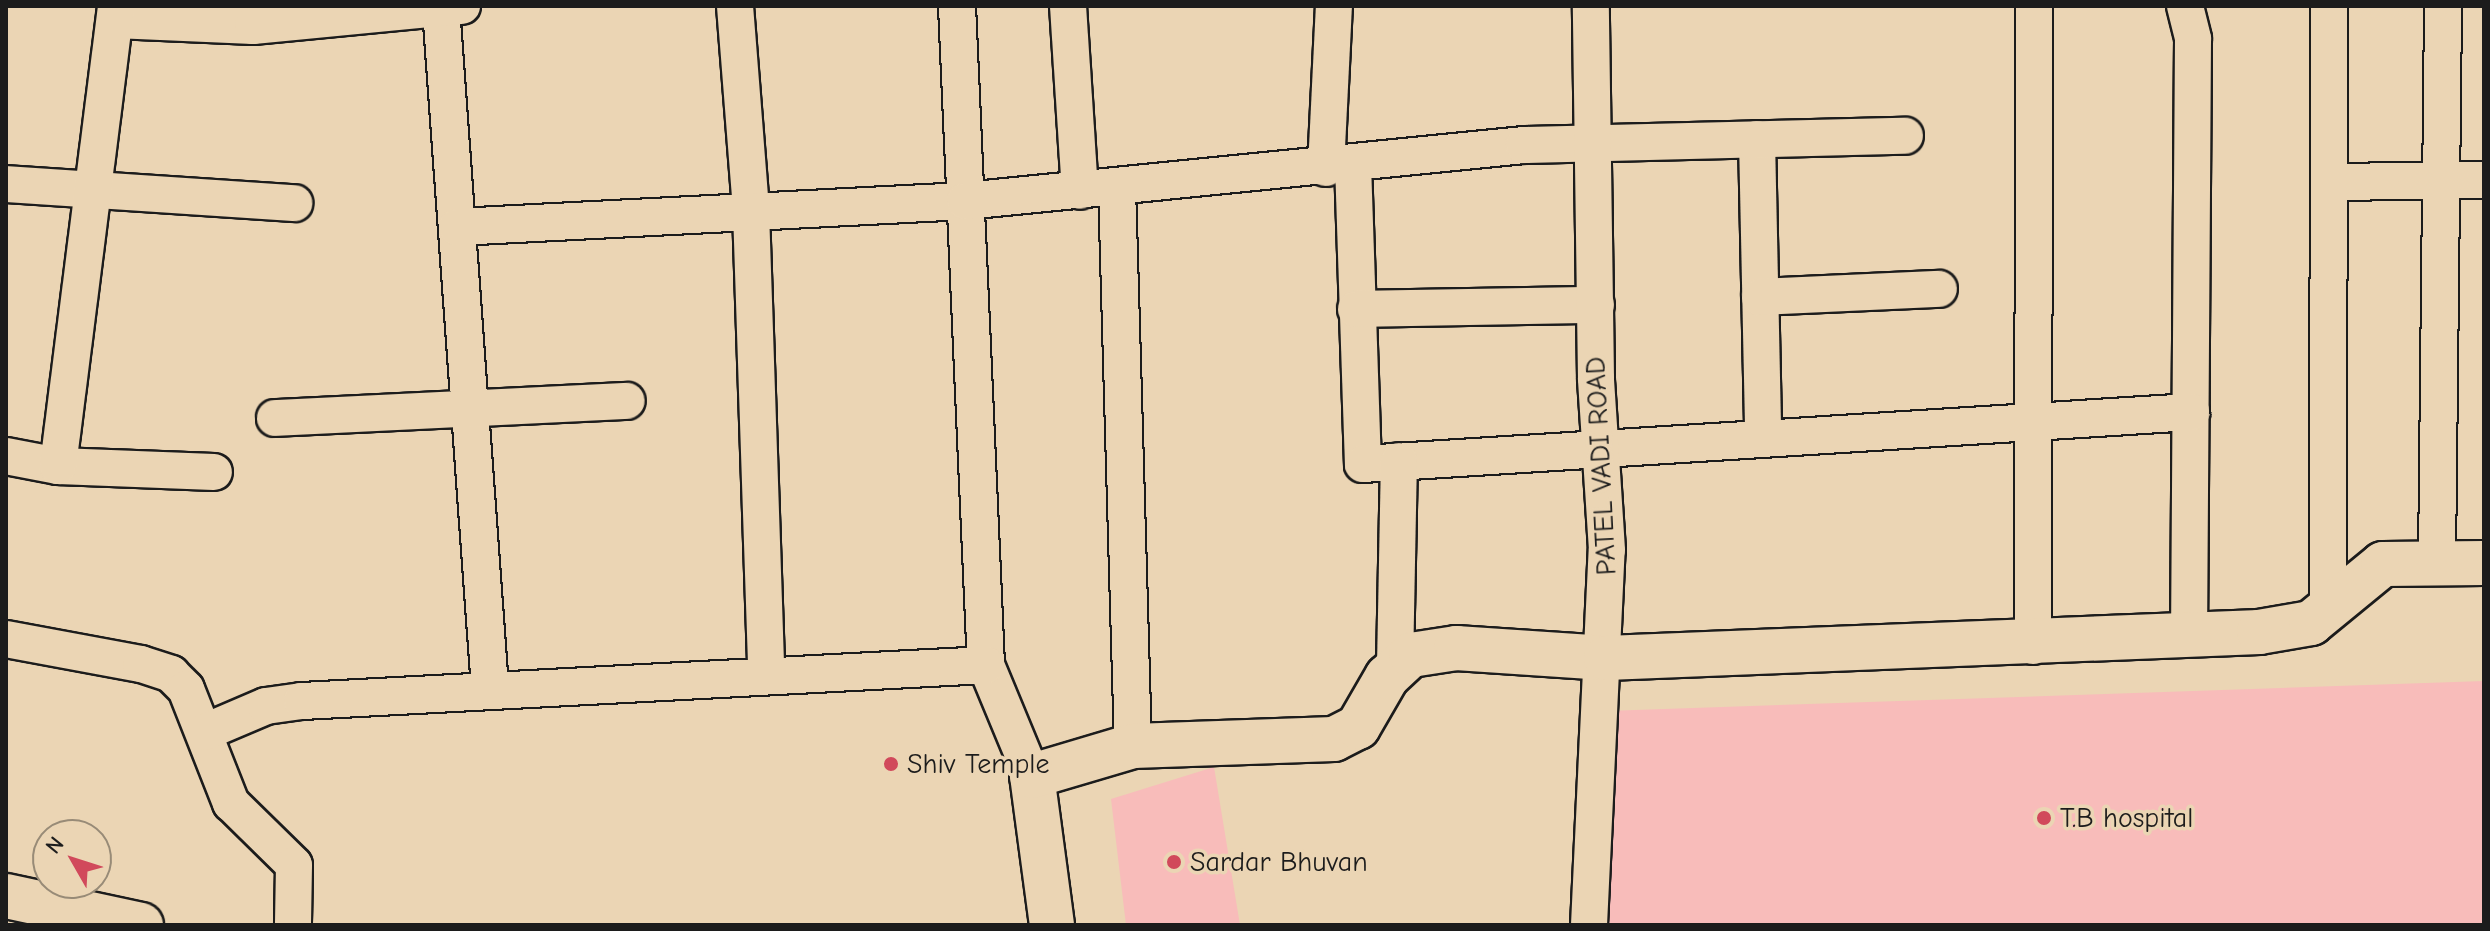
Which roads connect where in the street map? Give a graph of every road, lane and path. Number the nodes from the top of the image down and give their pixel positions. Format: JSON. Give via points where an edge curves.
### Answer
{"nodes":[{"id":1,"x":735,"y":6,"type":"edge"},
{"id":2,"x":957,"y":6,"type":"edge"},
{"id":3,"x":1068,"y":6,"type":"edge"},
{"id":4,"x":1334,"y":6,"type":"edge"},
{"id":5,"x":1591,"y":6,"type":"edge"},
{"id":6,"x":2034,"y":6,"type":"edge"},
{"id":7,"x":2185,"y":6,"type":"edge"},
{"id":8,"x":2329,"y":6,"type":"edge"},
{"id":9,"x":2443,"y":6,"type":"edge"},
{"id":10,"x":452,"y":7,"type":"edge"},
{"id":11,"x":116,"y":13,"type":"edge"},
{"id":12,"x":158,"y":14,"type":"edge"},
{"id":13,"x":1905,"y":136,"type":"dead end"},
{"id":14,"x":1757,"y":139,"type":"junction"},
{"id":15,"x":1595,"y":141,"type":"junction"},
{"id":16,"x":1339,"y":166,"type":"junction"},
{"id":17,"x":2441,"y":180,"type":"junction"},
{"id":18,"x":2484,"y":180,"type":"edge"},
{"id":19,"x":2330,"y":182,"type":"junction"},
{"id":20,"x":6,"y":184,"type":"edge"},
{"id":21,"x":1117,"y":187,"type":"junction"},
{"id":22,"x":1080,"y":191,"type":"junction"},
{"id":23,"x":95,"y":193,"type":"junction"},
{"id":24,"x":965,"y":201,"type":"junction"},
{"id":25,"x":294,"y":203,"type":"dead end"},
{"id":26,"x":751,"y":211,"type":"junction"},
{"id":27,"x":457,"y":227,"type":"junction"},
{"id":28,"x":1939,"y":289,"type":"dead end"},
{"id":29,"x":1760,"y":297,"type":"junction"},
{"id":30,"x":1596,"y":305,"type":"junction"},
{"id":31,"x":1356,"y":309,"type":"junction"},
{"id":32,"x":627,"y":401,"type":"dead end"},
{"id":33,"x":470,"y":410,"type":"junction"},
{"id":34,"x":2191,"y":412,"type":"junction"},
{"id":35,"x":275,"y":418,"type":"dead end"},
{"id":36,"x":2034,"y":422,"type":"junction"},
{"id":37,"x":1763,"y":437,"type":"junction"},
{"id":38,"x":1602,"y":445,"type":"junction"},
{"id":39,"x":6,"y":456,"type":"edge"},
{"id":40,"x":1399,"y":461,"type":"junction"},
{"id":41,"x":58,"y":466,"type":"junction"},
{"id":42,"x":214,"y":472,"type":"dead end"},
{"id":43,"x":2437,"y":562,"type":"junction"},
{"id":44,"x":2484,"y":563,"type":"edge"},
{"id":45,"x":2328,"y":611,"type":"junction"},
{"id":46,"x":2189,"y":637,"type":"junction"},
{"id":47,"x":6,"y":639,"type":"edge"},
{"id":48,"x":2033,"y":646,"type":"junction"},
{"id":49,"x":1606,"y":658,"type":"junction"},
{"id":50,"x":986,"y":665,"type":"junction"},
{"id":51,"x":1395,"y":666,"type":"junction"},
{"id":52,"x":766,"y":675,"type":"junction"},
{"id":53,"x":490,"y":689,"type":"junction"},
{"id":54,"x":205,"y":732,"type":"junction"},
{"id":55,"x":1133,"y":746,"type":"junction"},
{"id":56,"x":1032,"y":776,"type":"junction"},
{"id":57,"x":6,"y":896,"type":"edge"},
{"id":58,"x":141,"y":925,"type":"edge"},
{"id":59,"x":293,"y":925,"type":"edge"},
{"id":60,"x":1052,"y":925,"type":"edge"},
{"id":61,"x":1589,"y":925,"type":"edge"}],
"edges":[{"from":1,"to":26,"type":"street"},
{"from":2,"to":24,"type":"street"},
{"from":3,"to":22,"type":"street"},
{"from":4,"to":16,"type":"street"},
{"from":5,"to":15,"type":"street","name":"PATEL VADI ROAD"},
{"from":6,"to":36,"type":"street"},
{"from":7,"to":34,"type":"street","via":[[2193,39]]},
{"from":8,"to":19,"type":"street"},
{"from":9,"to":17,"type":"street"},
{"from":10,"to":12,"type":"street","via":[[253,26]]},
{"from":10,"to":27,"type":"street"},
{"from":11,"to":12,"type":"street"},
{"from":11,"to":23,"type":"street"},
{"from":13,"to":14,"type":"street"},
{"from":14,"to":15,"type":"street"},
{"from":14,"to":29,"type":"street"},
{"from":15,"to":16,"type":"street"},
{"from":15,"to":30,"type":"street","name":"PATEL VADI ROAD"},
{"from":16,"to":21,"type":"street"},
{"from":16,"to":31,"type":"street"},
{"from":17,"to":18,"type":"street"},
{"from":17,"to":19,"type":"street"},
{"from":17,"to":43,"type":"street"},
{"from":19,"to":45,"type":"street"},
{"from":20,"to":23,"type":"street"},
{"from":21,"to":22,"type":"street"},
{"from":21,"to":55,"type":"street"},
{"from":22,"to":24,"type":"street"},
{"from":23,"to":25,"type":"street"},
{"from":23,"to":41,"type":"street"},
{"from":24,"to":26,"type":"street"},
{"from":24,"to":50,"type":"street"},
{"from":26,"to":27,"type":"street"},
{"from":26,"to":52,"type":"street"},
{"from":27,"to":33,"type":"street"},
{"from":28,"to":29,"type":"street"},
{"from":29,"to":37,"type":"street"},
{"from":30,"to":31,"type":"street"},
{"from":30,"to":38,"type":"street","name":"PATEL VADI ROAD"},
{"from":31,"to":40,"type":"street","via":[[1363,464]]},
{"from":32,"to":33,"type":"street"},
{"from":33,"to":35,"type":"street"},
{"from":33,"to":53,"type":"street"},
{"from":34,"to":36,"type":"street"},
{"from":34,"to":46,"type":"street"},
{"from":36,"to":37,"type":"street"},
{"from":36,"to":48,"type":"street"},
{"from":37,"to":38,"type":"street"},
{"from":38,"to":40,"type":"street"},
{"from":38,"to":49,"type":"street","name":"PATEL VADI ROAD"},
{"from":39,"to":41,"type":"street"},
{"from":40,"to":51,"type":"street"},
{"from":41,"to":42,"type":"street"},
{"from":43,"to":44,"type":"street"},
{"from":43,"to":45,"type":"street","via":[[2383,564],[2347,587]]},
{"from":45,"to":46,"type":"street","via":[[2290,629]]},
{"from":46,"to":48,"type":"street"},
{"from":47,"to":54,"type":"street","via":[[171,674],[186,689]]},
{"from":48,"to":49,"type":"street"},
{"from":49,"to":51,"type":"street","via":[[1456,648],[1411,655]]},
{"from":49,"to":61,"type":"street","name":"PATEL VADI ROAD"},
{"from":50,"to":52,"type":"street"},
{"from":50,"to":56,"type":"street"},
{"from":51,"to":55,"type":"street","via":[[1358,727],[1334,739]]},
{"from":52,"to":53,"type":"street"},
{"from":53,"to":54,"type":"street","via":[[266,706]]},
{"from":54,"to":59,"type":"street","via":[[231,803],[294,865]]},
{"from":55,"to":56,"type":"street"},
{"from":56,"to":60,"type":"street"},
{"from":57,"to":58,"type":"street"}]}
